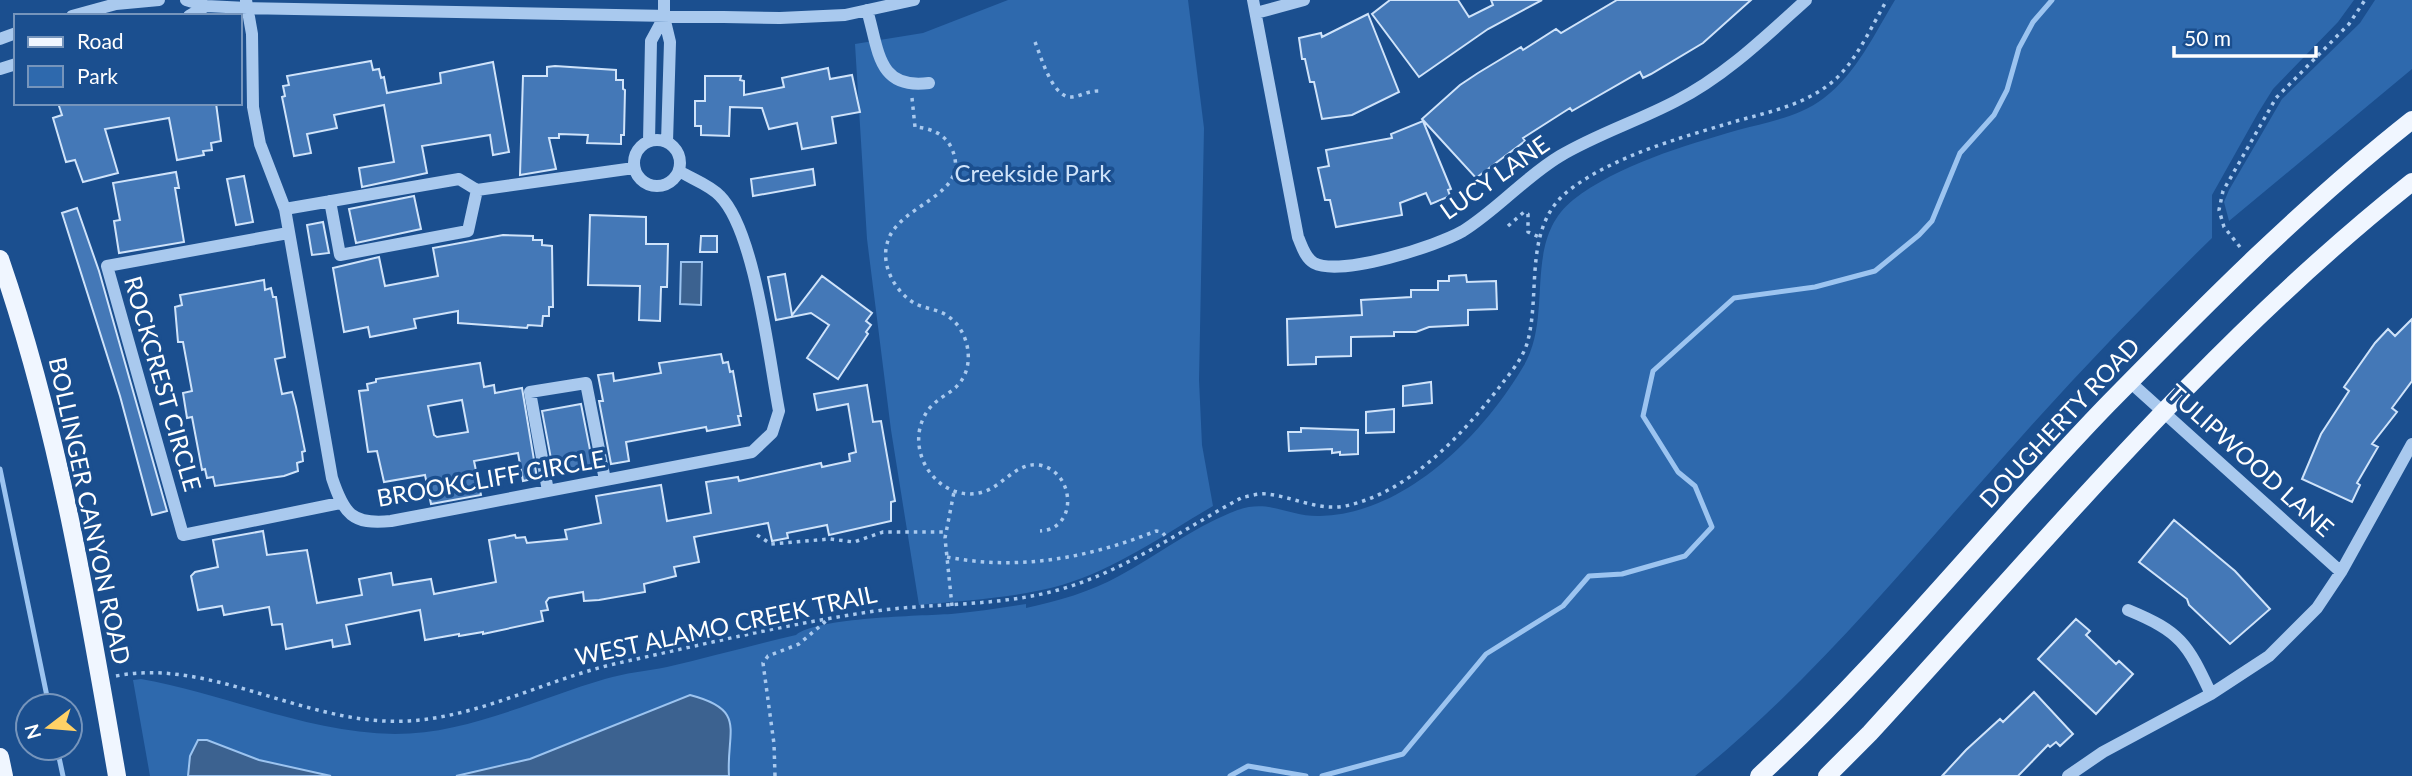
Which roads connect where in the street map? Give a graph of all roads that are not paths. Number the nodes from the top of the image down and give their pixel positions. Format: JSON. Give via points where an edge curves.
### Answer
{"nodes":[{"id":1,"x":159,"y":0,"type":"edge"},
{"id":2,"x":187,"y":0,"type":"edge"},
{"id":3,"x":664,"y":0,"type":"edge"},
{"id":4,"x":914,"y":0,"type":"edge"},
{"id":5,"x":1304,"y":0,"type":"edge"},
{"id":6,"x":1806,"y":0,"type":"edge"},
{"id":7,"x":246,"y":4,"type":"edge"},
{"id":8,"x":206,"y":6,"type":"junction"},
{"id":9,"x":1254,"y":6,"type":"edge"},
{"id":10,"x":867,"y":10,"type":"junction"},
{"id":11,"x":79,"y":14,"type":"edge"},
{"id":12,"x":192,"y":14,"type":"edge"},
{"id":13,"x":664,"y":17,"type":"junction"},
{"id":14,"x":929,"y":83,"type":"dead end"},
{"id":15,"x":2412,"y":120,"type":"edge"},
{"id":16,"x":649,"y":141,"type":"junction"},
{"id":17,"x":667,"y":142,"type":"junction"},
{"id":18,"x":634,"y":168,"type":"junction"},
{"id":19,"x":679,"y":171,"type":"junction"},
{"id":20,"x":2412,"y":182,"type":"edge"},
{"id":21,"x":477,"y":190,"type":"junction"},
{"id":22,"x":330,"y":201,"type":"junction"},
{"id":23,"x":285,"y":209,"type":"junction"},
{"id":24,"x":288,"y":233,"type":"junction"},
{"id":25,"x":0,"y":259,"type":"edge"},
{"id":26,"x":2130,"y":382,"type":"junction"},
{"id":27,"x":2164,"y":413,"type":"junction"},
{"id":28,"x":2412,"y":444,"type":"edge"},
{"id":29,"x":605,"y":480,"type":"junction"},
{"id":30,"x":548,"y":491,"type":"junction"},
{"id":31,"x":340,"y":503,"type":"junction"},
{"id":32,"x":2341,"y":572,"type":"junction"},
{"id":33,"x":2128,"y":610,"type":"dead end"},
{"id":34,"x":2211,"y":694,"type":"junction"},
{"id":35,"x":0,"y":757,"type":"edge"},
{"id":36,"x":4,"y":776,"type":"edge"},
{"id":37,"x":117,"y":776,"type":"edge"},
{"id":38,"x":1759,"y":776,"type":"edge"},
{"id":39,"x":1827,"y":776,"type":"edge"},
{"id":40,"x":2068,"y":776,"type":"edge"}],
"edges":[{"from":1,"to":11,"type":"street","via":[[116,4]]},
{"from":2,"to":8,"type":"street"},
{"from":3,"to":13,"type":"street"},
{"from":4,"to":10,"type":"street"},
{"from":5,"to":9,"type":"street"},
{"from":6,"to":9,"type":"street","name":"LUCY LANE","via":[[1723,73],[1677,101],[1540,168],[1462,231],[1428,247],[1342,266],[1317,265],[1308,259],[1298,237]]},
{"from":7,"to":8,"type":"street"},
{"from":7,"to":13,"type":"street"},
{"from":7,"to":23,"type":"street","name":"BROOKCLIFF CIRCLE","via":[[252,34],[253,107]]},
{"from":8,"to":12,"type":"street"},
{"from":10,"to":13,"type":"street","via":[[780,18]]},
{"from":10,"to":14,"type":"street","via":[[890,77],[911,85]]},
{"from":13,"to":16,"type":"street","via":[[651,41]]},
{"from":13,"to":17,"type":"street","via":[[670,48]]},
{"from":15,"to":26,"type":"main road","name":"DOUGHERTY ROAD","via":[[2250,261]]},
{"from":16,"to":17,"type":"street"},
{"from":16,"to":18,"type":"street","via":[[635,155]]},
{"from":17,"to":19,"type":"street","via":[[680,158]]},
{"from":18,"to":19,"type":"street","via":[[642,181],[655,187],[670,183]]},
{"from":18,"to":21,"type":"street"},
{"from":19,"to":29,"type":"street","name":"BROOKCLIFF CIRCLE","via":[[719,195],[734,214],[747,246],[779,411],[772,433],[752,453]]},
{"from":20,"to":27,"type":"main road","via":[[2257,316]]},
{"from":21,"to":22,"type":"street","via":[[459,179]]},
{"from":21,"to":22,"type":"street","via":[[468,231],[340,255]]},
{"from":22,"to":23,"type":"street"},
{"from":23,"to":24,"type":"street","name":"BROOKCLIFF CIRCLE"},
{"from":24,"to":31,"type":"street","name":"BROOKCLIFF CIRCLE"},
{"from":24,"to":31,"type":"street","name":"ROCKCREST CIRCLE","via":[[107,266],[183,535]]},
{"from":25,"to":37,"type":"main road","name":"BOLLINGER CANYON ROAD","via":[[36,371],[64,487]]},
{"from":26,"to":27,"type":"street","name":"TULIPWOOD LANE"},
{"from":26,"to":38,"type":"main road","name":"DOUGHERTY ROAD","via":[[1848,689]]},
{"from":27,"to":32,"type":"street","name":"TULIPWOOD LANE"},
{"from":27,"to":39,"type":"main road"},
{"from":28,"to":32,"type":"street"},
{"from":29,"to":30,"type":"street","name":"BROOKCLIFF CIRCLE"},
{"from":29,"to":30,"type":"street","via":[[586,383],[530,392]]},
{"from":30,"to":31,"type":"street","name":"BROOKCLIFF CIRCLE","via":[[370,523],[356,520]]},
{"from":32,"to":34,"type":"street","via":[[2317,608],[2269,656]]},
{"from":33,"to":34,"type":"street","via":[[2178,635]]},
{"from":34,"to":40,"type":"street"},
{"from":35,"to":36,"type":"main road"}]}
